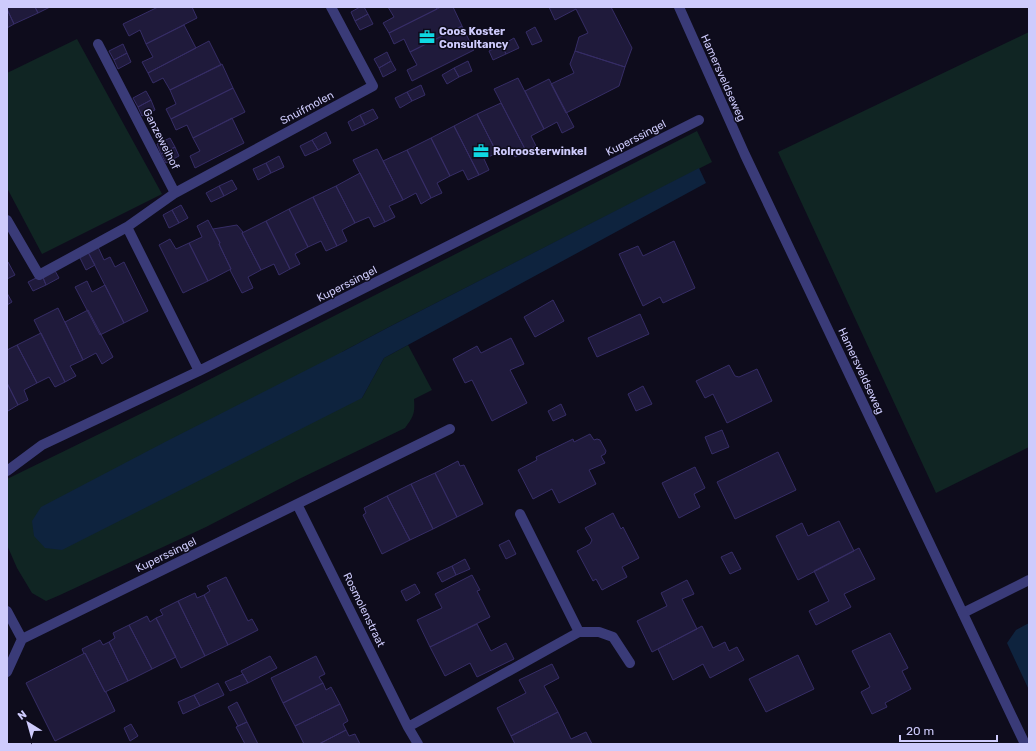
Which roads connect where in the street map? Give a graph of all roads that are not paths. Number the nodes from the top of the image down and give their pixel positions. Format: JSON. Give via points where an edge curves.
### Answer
{"nodes":[{"id":1,"x":331,"y":7,"type":"edge"},
{"id":2,"x":679,"y":7,"type":"edge"},
{"id":3,"x":98,"y":44,"type":"dead end"},
{"id":4,"x":699,"y":120,"type":"dead end"},
{"id":5,"x":175,"y":193,"type":"junction"},
{"id":6,"x":7,"y":220,"type":"edge"},
{"id":7,"x":127,"y":227,"type":"junction"},
{"id":8,"x":199,"y":371,"type":"junction"},
{"id":9,"x":450,"y":429,"type":"dead end"},
{"id":10,"x":7,"y":471,"type":"edge"},
{"id":11,"x":297,"y":504,"type":"junction"},
{"id":12,"x":520,"y":514,"type":"dead end"},
{"id":13,"x":1029,"y":580,"type":"edge"},
{"id":14,"x":7,"y":611,"type":"edge"},
{"id":15,"x":963,"y":613,"type":"junction"},
{"id":16,"x":579,"y":632,"type":"junction"},
{"id":17,"x":22,"y":639,"type":"junction"},
{"id":18,"x":630,"y":663,"type":"dead end"},
{"id":19,"x":7,"y":672,"type":"edge"},
{"id":20,"x":408,"y":727,"type":"junction"},
{"id":21,"x":418,"y":744,"type":"edge"},
{"id":22,"x":1025,"y":744,"type":"edge"}],
"edges":[{"from":1,"to":5,"type":"street","name":"Snuifmolen","via":[[373,86]]},
{"from":2,"to":15,"type":"street","name":"Hamersveldseweg","via":[[745,155]]},
{"from":3,"to":5,"type":"street","name":"Ganzeweihof"},
{"from":4,"to":8,"type":"street","name":"Kuperssingel"},
{"from":5,"to":7,"type":"street"},
{"from":6,"to":7,"type":"street","via":[[39,275]]},
{"from":7,"to":8,"type":"street"},
{"from":8,"to":10,"type":"street","name":"Kuperssingel","via":[[42,445]]},
{"from":9,"to":11,"type":"street","name":"Kuperssingel"},
{"from":11,"to":17,"type":"street","name":"Kuperssingel"},
{"from":11,"to":20,"type":"street","name":"Rosmolenstraat"},
{"from":12,"to":16,"type":"street"},
{"from":13,"to":15,"type":"street"},
{"from":14,"to":17,"type":"street"},
{"from":15,"to":22,"type":"street","name":"Hamersveldseweg"},
{"from":16,"to":18,"type":"street","via":[[599,632],[613,637]]},
{"from":16,"to":20,"type":"street"},
{"from":17,"to":19,"type":"street"},
{"from":20,"to":21,"type":"street","name":"Rosmolenstraat"}]}
